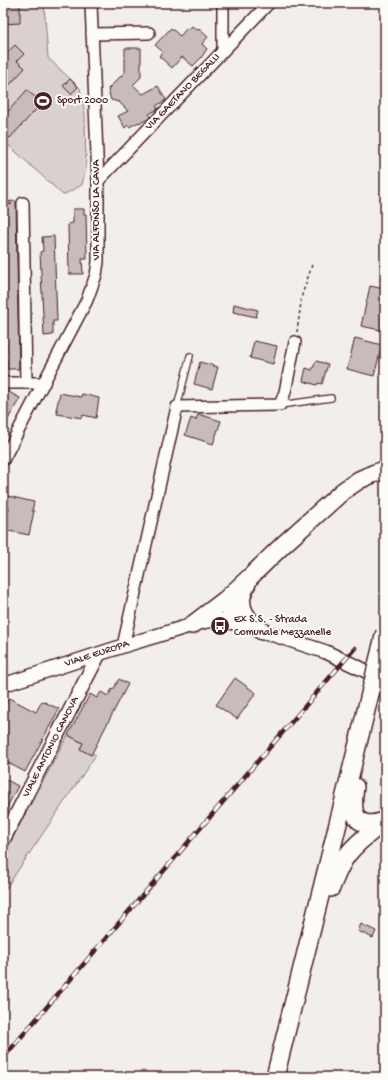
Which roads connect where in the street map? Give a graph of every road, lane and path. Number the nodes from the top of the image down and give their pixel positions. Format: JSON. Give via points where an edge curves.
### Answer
{"nodes":[{"id":1,"x":91,"y":3,"type":"edge"},
{"id":2,"x":223,"y":3,"type":"edge"},
{"id":3,"x":269,"y":3,"type":"edge"},
{"id":4,"x":149,"y":33,"type":"dead end"},
{"id":5,"x":92,"y":34,"type":"junction"},
{"id":6,"x":223,"y":50,"type":"junction"},
{"id":7,"x":98,"y":181,"type":"junction"},
{"id":8,"x":23,"y":203,"type":"dead end"},
{"id":9,"x":312,"y":266,"type":"dead end"},
{"id":10,"x":295,"y":342,"type":"joint"},
{"id":11,"x":190,"y":356,"type":"dead end"},
{"id":12,"x":3,"y":383,"type":"edge"},
{"id":13,"x":26,"y":383,"type":"junction"},
{"id":14,"x":44,"y":383,"type":"junction"},
{"id":15,"x":331,"y":398,"type":"dead end"},
{"id":16,"x":280,"y":405,"type":"junction"},
{"id":17,"x":177,"y":407,"type":"junction"},
{"id":18,"x":3,"y":460,"type":"edge"},
{"id":19,"x":385,"y":470,"type":"edge"},
{"id":20,"x":366,"y":477,"type":"junction"},
{"id":21,"x":385,"y":480,"type":"edge"},
{"id":22,"x":236,"y":595,"type":"junction"},
{"id":23,"x":227,"y":621,"type":"junction"},
{"id":24,"x":192,"y":625,"type":"junction"},
{"id":25,"x":262,"y":631,"type":"junction"},
{"id":26,"x":385,"y":632,"type":"edge"},
{"id":27,"x":123,"y":646,"type":"junction"},
{"id":28,"x":99,"y":654,"type":"junction"},
{"id":29,"x":385,"y":680,"type":"edge"},
{"id":30,"x":3,"y":685,"type":"edge"},
{"id":31,"x":358,"y":745,"type":"junction"},
{"id":32,"x":385,"y":820,"type":"edge"},
{"id":33,"x":3,"y":840,"type":"edge"},
{"id":34,"x":310,"y":938,"type":"junction"},
{"id":35,"x":275,"y":1077,"type":"edge"}],
"edges":[{"from":1,"to":5,"type":"street","name":"VIA ALFONSO LA CAVA"},
{"from":2,"to":6,"type":"street"},
{"from":3,"to":6,"type":"street","name":"VIA GAETANO BEGALLI"},
{"from":4,"to":5,"type":"street"},
{"from":5,"to":7,"type":"street","name":"VIA ALFONSO LA CAVA"},
{"from":6,"to":7,"type":"street","name":"VIA GAETANO BEGALLI"},
{"from":7,"to":14,"type":"street","name":"VIA ALFONSO LA CAVA","via":[[96,275],[87,300]]},
{"from":8,"to":13,"type":"street"},
{"from":9,"to":10,"type":"path","via":[[302,295]]},
{"from":10,"to":16,"type":"street"},
{"from":11,"to":17,"type":"lane"},
{"from":12,"to":13,"type":"street"},
{"from":13,"to":14,"type":"street"},
{"from":14,"to":18,"type":"street","name":"VIA ALFONSO LA CAVA"},
{"from":15,"to":16,"type":"lane"},
{"from":16,"to":17,"type":"street"},
{"from":17,"to":27,"type":"street"},
{"from":19,"to":20,"type":"main road"},
{"from":20,"to":21,"type":"main road"},
{"from":20,"to":22,"type":"main road","via":[[343,492],[285,543],[250,577]]},
{"from":22,"to":23,"type":"main road","via":[[235,611]]},
{"from":22,"to":24,"type":"main road"},
{"from":22,"to":25,"type":"main road","via":[[245,615]]},
{"from":23,"to":24,"type":"street","name":"VIALE EUROPA","via":[[207,621]]},
{"from":23,"to":25,"type":"street","name":"VIALE EUROPA"},
{"from":24,"to":27,"type":"street","name":"VIALE EUROPA"},
{"from":25,"to":29,"type":"street","name":"VIALE EUROPA","via":[[326,652]]},
{"from":26,"to":31,"type":"main road","bridge":true},
{"from":27,"to":28,"type":"street","name":"VIALE EUROPA"},
{"from":28,"to":30,"type":"street","name":"VIALE EUROPA"},
{"from":28,"to":33,"type":"street","name":"VIALE ANTONIO CANOVA"},
{"from":31,"to":32,"type":"main road","via":[[355,813],[359,820],[365,823],[375,824]]},
{"from":31,"to":34,"type":"main road"},
{"from":32,"to":34,"type":"main road","via":[[355,846],[344,860]]},
{"from":34,"to":35,"type":"main road"}]}
